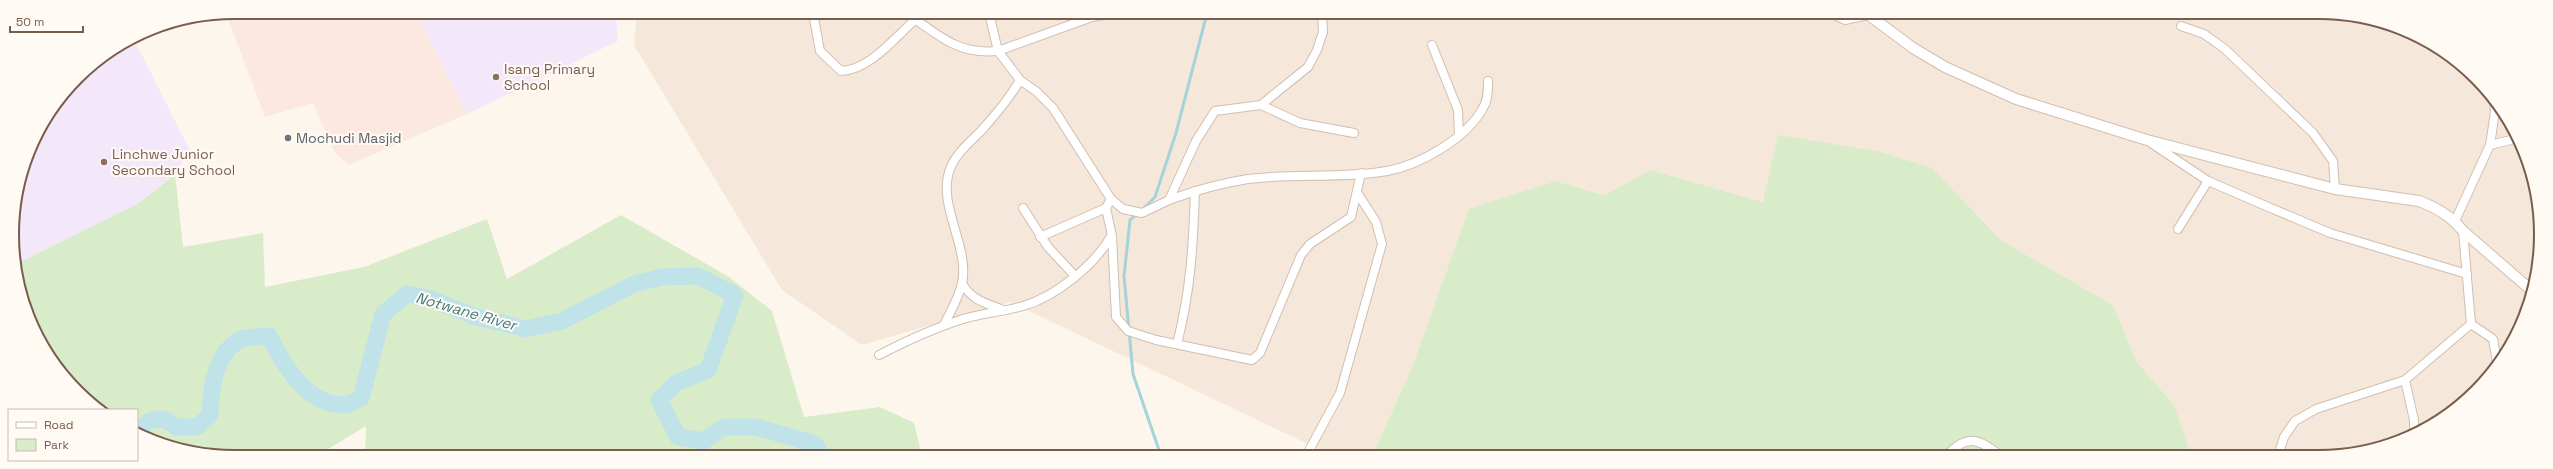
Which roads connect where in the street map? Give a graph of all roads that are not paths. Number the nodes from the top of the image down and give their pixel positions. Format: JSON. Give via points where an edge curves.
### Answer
{"nodes":[{"id":1,"x":814,"y":19,"type":"edge"},
{"id":2,"x":916,"y":19,"type":"joint"},
{"id":3,"x":990,"y":19,"type":"edge"},
{"id":4,"x":1080,"y":19,"type":"edge"},
{"id":5,"x":1322,"y":19,"type":"edge"},
{"id":6,"x":1874,"y":19,"type":"edge"},
{"id":7,"x":2181,"y":26,"type":"dead end"},
{"id":8,"x":1432,"y":45,"type":"dead end"},
{"id":9,"x":998,"y":51,"type":"junction"},
{"id":10,"x":1020,"y":80,"type":"junction"},
{"id":11,"x":1488,"y":81,"type":"dead end"},
{"id":12,"x":1261,"y":105,"type":"junction"},
{"id":13,"x":2495,"y":111,"type":"edge"},
{"id":14,"x":1354,"y":133,"type":"dead end"},
{"id":15,"x":1459,"y":136,"type":"junction"},
{"id":16,"x":2512,"y":139,"type":"edge"},
{"id":17,"x":2147,"y":140,"type":"junction"},
{"id":18,"x":2490,"y":145,"type":"junction"},
{"id":19,"x":1361,"y":173,"type":"junction"},
{"id":20,"x":2208,"y":181,"type":"junction"},
{"id":21,"x":2335,"y":189,"type":"junction"},
{"id":22,"x":1195,"y":191,"type":"junction"},
{"id":23,"x":1358,"y":194,"type":"junction"},
{"id":24,"x":1112,"y":199,"type":"junction"},
{"id":25,"x":1169,"y":200,"type":"junction"},
{"id":26,"x":1023,"y":208,"type":"dead end"},
{"id":27,"x":1106,"y":208,"type":"junction"},
{"id":28,"x":2455,"y":221,"type":"junction"},
{"id":29,"x":2178,"y":229,"type":"dead end"},
{"id":30,"x":2463,"y":231,"type":"junction"},
{"id":31,"x":1112,"y":236,"type":"junction"},
{"id":32,"x":1040,"y":237,"type":"junction"},
{"id":33,"x":2467,"y":274,"type":"junction"},
{"id":34,"x":1075,"y":276,"type":"junction"},
{"id":35,"x":962,"y":283,"type":"junction"},
{"id":36,"x":2528,"y":287,"type":"edge"},
{"id":37,"x":1003,"y":310,"type":"junction"},
{"id":38,"x":2470,"y":324,"type":"junction"},
{"id":39,"x":944,"y":325,"type":"junction"},
{"id":40,"x":1177,"y":344,"type":"junction"},
{"id":41,"x":880,"y":355,"type":"dead end"},
{"id":42,"x":2496,"y":357,"type":"edge"},
{"id":43,"x":2405,"y":380,"type":"junction"},
{"id":44,"x":2414,"y":428,"type":"edge"},
{"id":45,"x":1309,"y":450,"type":"edge"},
{"id":46,"x":1952,"y":450,"type":"edge"},
{"id":47,"x":1993,"y":450,"type":"edge"},
{"id":48,"x":2280,"y":450,"type":"edge"}],
"edges":[{"from":1,"to":2,"type":"street","via":[[820,51],[840,71],[850,71],[861,66]]},
{"from":2,"to":9,"type":"street","via":[[941,39],[961,49]]},
{"from":3,"to":9,"type":"street"},
{"from":4,"to":9,"type":"street"},
{"from":5,"to":12,"type":"street","via":[[1323,32],[1308,67]]},
{"from":6,"to":17,"type":"street","via":[[1913,48],[1945,67],[2016,99]]},
{"from":7,"to":21,"type":"street","via":[[2204,34],[2225,49],[2313,133],[2333,161]]},
{"from":8,"to":15,"type":"street","via":[[1458,110]]},
{"from":9,"to":10,"type":"street"},
{"from":10,"to":24,"type":"street","via":[[1053,108]]},
{"from":10,"to":35,"type":"street","via":[[992,118],[954,160],[949,172],[947,184],[950,211],[961,252]]},
{"from":11,"to":15,"type":"street","via":[[1488,95],[1484,107],[1473,123]]},
{"from":12,"to":14,"type":"street","via":[[1300,123]]},
{"from":12,"to":25,"type":"street","via":[[1215,111],[1196,141]]},
{"from":13,"to":18,"type":"street"},
{"from":15,"to":19,"type":"street","via":[[1413,163],[1387,171]]},
{"from":16,"to":18,"type":"street"},
{"from":17,"to":20,"type":"street"},
{"from":17,"to":21,"type":"street"},
{"from":18,"to":28,"type":"street"},
{"from":19,"to":22,"type":"street","via":[[1248,179]]},
{"from":19,"to":23,"type":"street"},
{"from":20,"to":29,"type":"street"},
{"from":20,"to":33,"type":"street","via":[[2330,233]]},
{"from":21,"to":28,"type":"street","via":[[2419,202],[2444,212]]},
{"from":22,"to":25,"type":"street"},
{"from":22,"to":40,"type":"street","via":[[1188,302]]},
{"from":23,"to":40,"type":"street","via":[[1348,220],[1310,244],[1301,255],[1258,357],[1248,360]]},
{"from":23,"to":45,"type":"street","via":[[1376,222],[1382,244],[1340,393]]},
{"from":24,"to":25,"type":"street","via":[[1123,209],[1142,213]]},
{"from":24,"to":27,"type":"street"},
{"from":26,"to":32,"type":"street"},
{"from":27,"to":31,"type":"street"},
{"from":27,"to":32,"type":"street"},
{"from":28,"to":30,"type":"street"},
{"from":30,"to":33,"type":"street"},
{"from":30,"to":36,"type":"street"},
{"from":31,"to":34,"type":"street","via":[[1102,253]]},
{"from":31,"to":40,"type":"street","via":[[1116,317],[1128,331]]},
{"from":32,"to":34,"type":"street"},
{"from":33,"to":38,"type":"street"},
{"from":34,"to":37,"type":"street","via":[[1056,290],[1024,306]]},
{"from":35,"to":37,"type":"street","via":[[968,293],[979,301]]},
{"from":35,"to":39,"type":"street"},
{"from":37,"to":39,"type":"street"},
{"from":38,"to":42,"type":"street","via":[[2493,339]]},
{"from":38,"to":43,"type":"street"},
{"from":39,"to":41,"type":"street"},
{"from":43,"to":44,"type":"street","via":[[2412,407]]},
{"from":43,"to":48,"type":"street","via":[[2316,409],[2295,421],[2284,437]]},
{"from":46,"to":47,"type":"street","via":[[1957,445],[1971,441],[1984,443]]}]}
